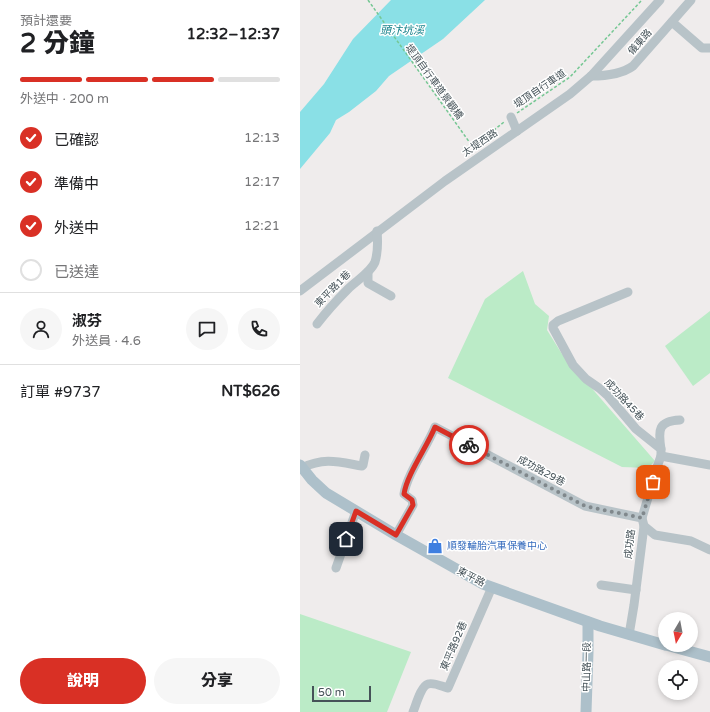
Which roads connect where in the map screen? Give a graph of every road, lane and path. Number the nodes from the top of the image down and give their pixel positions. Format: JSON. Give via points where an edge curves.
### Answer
{"nodes":[{"id":1,"x":368,"y":0,"type":"edge"},
{"id":2,"x":642,"y":0,"type":"edge"},
{"id":3,"x":660,"y":0,"type":"edge"},
{"id":4,"x":691,"y":0,"type":"edge"},
{"id":5,"x":672,"y":22,"type":"junction"},
{"id":6,"x":710,"y":47,"type":"edge"},
{"id":7,"x":591,"y":76,"type":"junction"},
{"id":8,"x":511,"y":117,"type":"junction"},
{"id":9,"x":517,"y":131,"type":"junction"},
{"id":10,"x":476,"y":152,"type":"joint"},
{"id":11,"x":378,"y":231,"type":"junction"},
{"id":12,"x":368,"y":272,"type":"junction"},
{"id":13,"x":300,"y":291,"type":"edge"},
{"id":14,"x":628,"y":292,"type":"dead end"},
{"id":15,"x":391,"y":296,"type":"dead end"},
{"id":16,"x":317,"y":324,"type":"dead end"},
{"id":17,"x":680,"y":420,"type":"dead end"},
{"id":18,"x":661,"y":453,"type":"junction"},
{"id":19,"x":366,"y":456,"type":"dead end"},
{"id":20,"x":710,"y":465,"type":"edge"},
{"id":21,"x":301,"y":466,"type":"edge"},
{"id":22,"x":356,"y":511,"type":"junction"},
{"id":23,"x":643,"y":522,"type":"junction"},
{"id":24,"x":396,"y":535,"type":"junction"},
{"id":25,"x":710,"y":550,"type":"edge"},
{"id":26,"x":336,"y":568,"type":"dead end"},
{"id":27,"x":601,"y":585,"type":"dead end"},
{"id":28,"x":492,"y":587,"type":"junction"},
{"id":29,"x":636,"y":590,"type":"junction"},
{"id":30,"x":588,"y":622,"type":"junction"},
{"id":31,"x":629,"y":635,"type":"junction"},
{"id":32,"x":658,"y":643,"type":"edge"},
{"id":33,"x":691,"y":652,"type":"edge"},
{"id":34,"x":710,"y":657,"type":"edge"},
{"id":35,"x":413,"y":712,"type":"edge"},
{"id":36,"x":586,"y":712,"type":"edge"}],
"edges":[{"from":1,"to":10,"type":"path","name":"堤頂自行車道景觀橋"},
{"from":2,"to":8,"type":"path","name":"堤頂自行車道","via":[[570,77]]},
{"from":3,"to":7,"type":"street","name":"太堤西路"},
{"from":4,"to":5,"type":"street","name":"儀東路"},
{"from":5,"to":6,"type":"street","via":[[702,48]]},
{"from":5,"to":7,"type":"street","name":"儀東路","via":[[628,70]]},
{"from":7,"to":9,"type":"street","name":"太堤西路"},
{"from":8,"to":9,"type":"street"},
{"from":8,"to":10,"type":"path","name":"堤頂自行車道","via":[[479,142]]},
{"from":9,"to":11,"type":"street","name":"太堤西路"},
{"from":11,"to":12,"type":"street","name":"東平路1巷","via":[[378,247],[374,263]]},
{"from":11,"to":13,"type":"street","name":"太堤西路"},
{"from":12,"to":15,"type":"street","name":"東平路1巷","via":[[368,283]]},
{"from":12,"to":16,"type":"street","name":"東平路1巷","via":[[328,309]]},
{"from":14,"to":18,"type":"street","name":"成功路45巷","via":[[558,321],[553,328],[573,365],[608,396]]},
{"from":17,"to":18,"type":"street","name":"成功路","via":[[671,420],[661,428]]},
{"from":18,"to":20,"type":"street"},
{"from":18,"to":23,"type":"street","name":"成功路"},
{"from":19,"to":21,"type":"street","via":[[362,466],[324,461]]},
{"from":21,"to":22,"type":"main road","name":"東平路","via":[[326,492]]},
{"from":22,"to":24,"type":"main road","name":"東平路"},
{"from":22,"to":26,"type":"street"},
{"from":23,"to":24,"type":"street","name":"成功路29巷","via":[[585,506],[435,427],[405,485],[404,494],[412,500],[413,505]]},
{"from":23,"to":25,"type":"street","name":"成功路29巷","via":[[655,535],[691,541]]},
{"from":23,"to":29,"type":"street","name":"成功路"},
{"from":24,"to":28,"type":"main road","name":"東平路","via":[[476,581]]},
{"from":27,"to":29,"type":"street"},
{"from":28,"to":30,"type":"main road","name":"東平路"},
{"from":28,"to":35,"type":"street","name":"東平路92巷","via":[[448,688],[433,684],[423,687]]},
{"from":29,"to":31,"type":"street","name":"成功路"},
{"from":30,"to":31,"type":"main road","name":"東平路"},
{"from":30,"to":36,"type":"main road","name":"中山路一段"},
{"from":31,"to":32,"type":"main road","name":"東平路"},
{"from":33,"to":34,"type":"main road","name":"東平路"}]}
